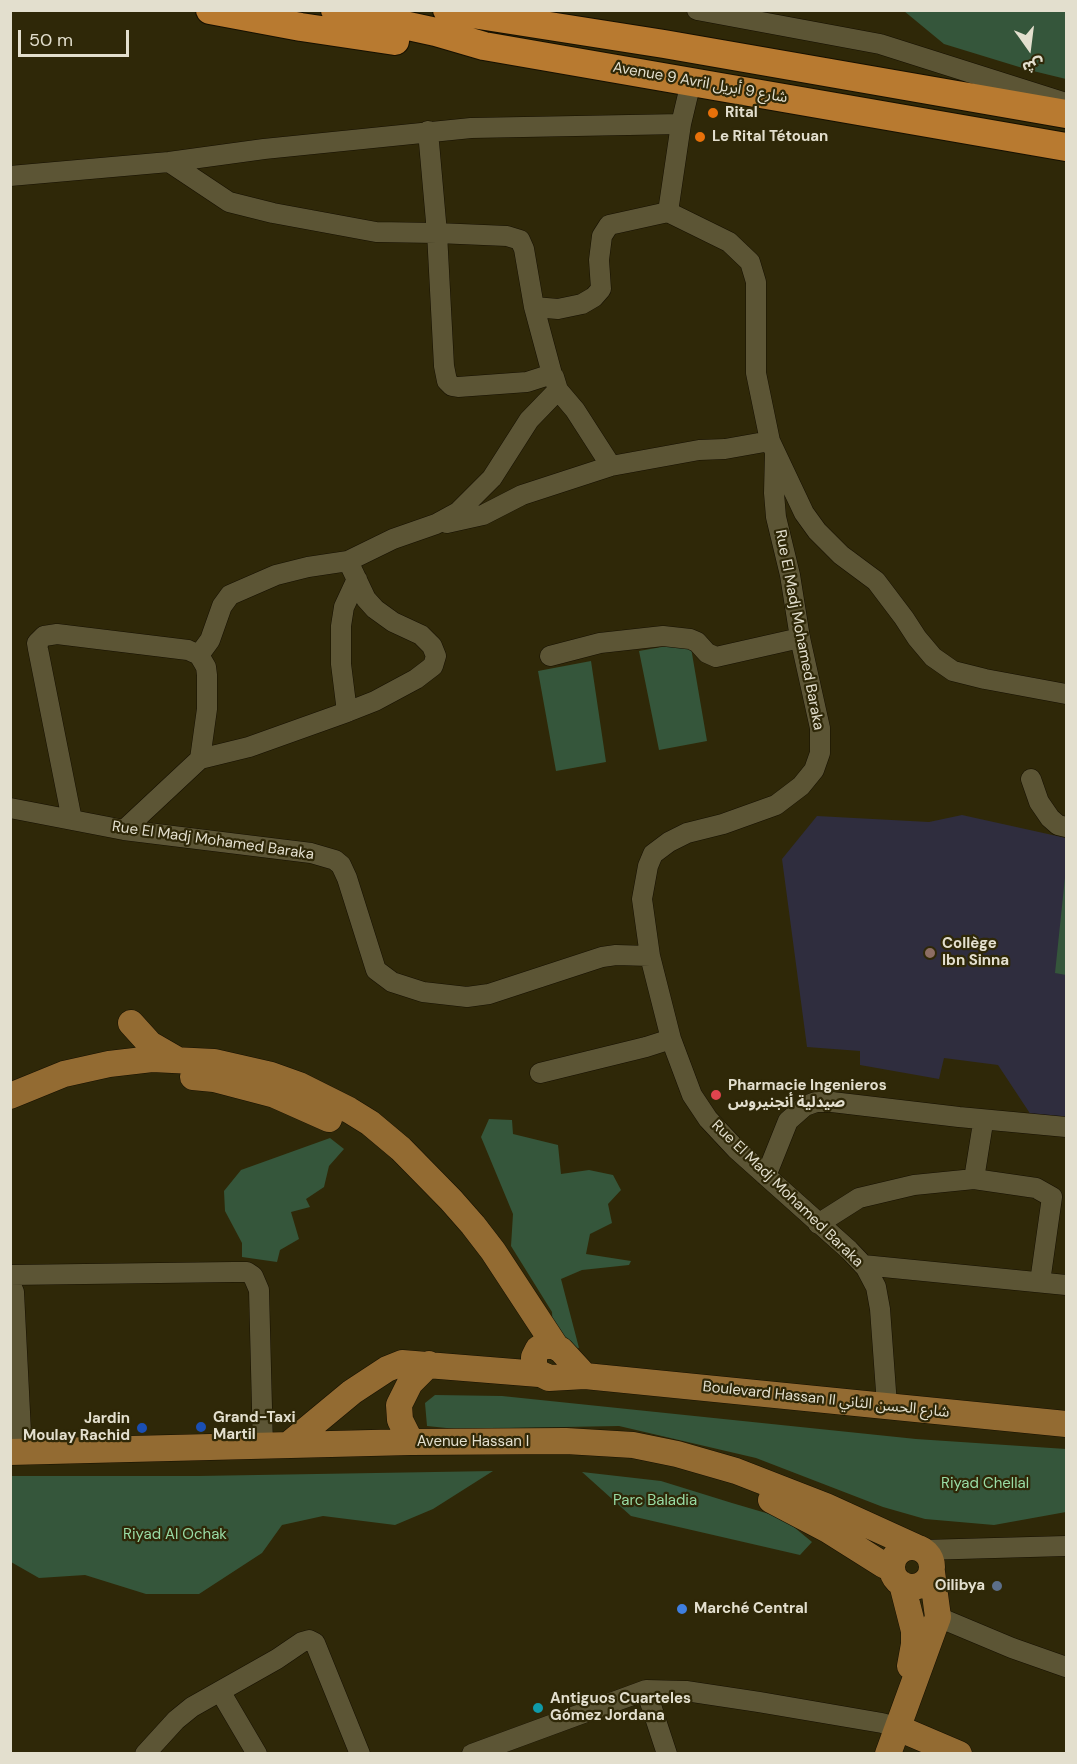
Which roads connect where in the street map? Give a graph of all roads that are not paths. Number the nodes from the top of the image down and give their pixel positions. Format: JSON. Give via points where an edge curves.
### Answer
{"nodes":[{"id":1,"x":210,"y":10,"type":"edge"},
{"id":2,"x":335,"y":10,"type":"edge"},
{"id":3,"x":697,"y":10,"type":"edge"},
{"id":4,"x":459,"y":12,"type":"edge"},
{"id":5,"x":484,"y":46,"type":"junction"},
{"id":6,"x":691,"y":82,"type":"junction"},
{"id":7,"x":1066,"y":103,"type":"edge"},
{"id":8,"x":1066,"y":114,"type":"edge"},
{"id":9,"x":681,"y":124,"type":"junction"},
{"id":10,"x":428,"y":131,"type":"junction"},
{"id":11,"x":1066,"y":147,"type":"edge"},
{"id":12,"x":169,"y":162,"type":"junction"},
{"id":13,"x":10,"y":176,"type":"edge"},
{"id":14,"x":668,"y":212,"type":"junction"},
{"id":15,"x":437,"y":233,"type":"junction"},
{"id":16,"x":534,"y":307,"type":"junction"},
{"id":17,"x":555,"y":382,"type":"junction"},
{"id":18,"x":772,"y":447,"type":"junction"},
{"id":19,"x":611,"y":466,"type":"junction"},
{"id":20,"x":436,"y":524,"type":"junction"},
{"id":21,"x":348,"y":561,"type":"junction"},
{"id":22,"x":357,"y":579,"type":"junction"},
{"id":23,"x":800,"y":638,"type":"junction"},
{"id":24,"x":199,"y":655,"type":"junction"},
{"id":25,"x":550,"y":656,"type":"dead end"},
{"id":26,"x":1066,"y":694,"type":"edge"},
{"id":27,"x":347,"y":712,"type":"junction"},
{"id":28,"x":200,"y":759,"type":"junction"},
{"id":29,"x":1031,"y":779,"type":"dead end"},
{"id":30,"x":10,"y":808,"type":"edge"},
{"id":31,"x":72,"y":820,"type":"junction"},
{"id":32,"x":1066,"y":827,"type":"edge"},
{"id":33,"x":124,"y":830,"type":"junction"},
{"id":34,"x":651,"y":956,"type":"junction"},
{"id":35,"x":131,"y":1023,"type":"dead end"},
{"id":36,"x":671,"y":1039,"type":"junction"},
{"id":37,"x":176,"y":1059,"type":"junction"},
{"id":38,"x":540,"y":1073,"type":"dead end"},
{"id":39,"x":10,"y":1096,"type":"edge"},
{"id":40,"x":10,"y":1115,"type":"edge"},
{"id":41,"x":985,"y":1120,"type":"junction"},
{"id":42,"x":1066,"y":1127,"type":"edge"},
{"id":43,"x":766,"y":1176,"type":"junction"},
{"id":44,"x":974,"y":1179,"type":"junction"},
{"id":45,"x":818,"y":1224,"type":"junction"},
{"id":46,"x":863,"y":1265,"type":"junction"},
{"id":47,"x":10,"y":1275,"type":"edge"},
{"id":48,"x":10,"y":1282,"type":"edge"},
{"id":49,"x":1040,"y":1282,"type":"junction"},
{"id":50,"x":1066,"y":1285,"type":"edge"},
{"id":51,"x":547,"y":1361,"type":"junction"},
{"id":52,"x":429,"y":1364,"type":"junction"},
{"id":53,"x":887,"y":1405,"type":"junction"},
{"id":54,"x":1066,"y":1424,"type":"edge"},
{"id":55,"x":411,"y":1442,"type":"junction"},
{"id":56,"x":275,"y":1446,"type":"junction"},
{"id":57,"x":14,"y":1456,"type":"edge"},
{"id":58,"x":1066,"y":1546,"type":"edge"},
{"id":59,"x":924,"y":1556,"type":"junction"},
{"id":60,"x":901,"y":1580,"type":"junction"},
{"id":61,"x":938,"y":1617,"type":"junction"},
{"id":62,"x":1066,"y":1668,"type":"edge"},
{"id":63,"x":646,"y":1690,"type":"junction"},
{"id":64,"x":220,"y":1691,"type":"junction"},
{"id":65,"x":908,"y":1698,"type":"junction"},
{"id":66,"x":898,"y":1728,"type":"junction"},
{"id":67,"x":513,"y":1747,"type":"edge"},
{"id":68,"x":145,"y":1754,"type":"edge"},
{"id":69,"x":257,"y":1754,"type":"edge"},
{"id":70,"x":360,"y":1754,"type":"edge"},
{"id":71,"x":472,"y":1754,"type":"edge"},
{"id":72,"x":667,"y":1754,"type":"edge"},
{"id":73,"x":888,"y":1754,"type":"edge"},
{"id":74,"x":959,"y":1754,"type":"edge"}],
"edges":[{"from":1,"to":5,"type":"highway","via":[[415,44]]},
{"from":2,"to":5,"type":"highway","name":"Avenue 9 Avril شارع 9 أبريل"},
{"from":3,"to":7,"type":"street","via":[[880,44]]},
{"from":4,"to":8,"type":"highway","name":"Avenue 9 Avril شارع 9 أبريل"},
{"from":5,"to":6,"type":"highway","name":"Avenue 9 Avril شارع 9 أبريل"},
{"from":6,"to":9,"type":"street"},
{"from":6,"to":11,"type":"highway","name":"Avenue 9 Avril شارع 9 أبريل"},
{"from":9,"to":10,"type":"street"},
{"from":9,"to":14,"type":"street"},
{"from":10,"to":12,"type":"street"},
{"from":10,"to":15,"type":"street"},
{"from":12,"to":13,"type":"street"},
{"from":12,"to":15,"type":"street","via":[[229,202],[376,232]]},
{"from":14,"to":16,"type":"street","via":[[609,225],[602,236],[599,260],[601,289],[594,297],[558,309]]},
{"from":14,"to":18,"type":"street","via":[[729,242],[750,262],[756,282],[756,373]]},
{"from":15,"to":16,"type":"street","via":[[520,240],[525,249]]},
{"from":15,"to":17,"type":"street","via":[[447,381],[458,387]]},
{"from":16,"to":17,"type":"street"},
{"from":17,"to":19,"type":"street"},
{"from":17,"to":20,"type":"street","via":[[492,478],[458,512]]},
{"from":18,"to":19,"type":"street","via":[[699,450]]},
{"from":18,"to":23,"type":"street","name":"Rue El Madj Mohamed Baraka","via":[[776,517]]},
{"from":18,"to":26,"type":"street","via":[[817,531],[876,581],[933,657],[953,671]]},
{"from":19,"to":20,"type":"street","via":[[522,495],[483,515]]},
{"from":20,"to":21,"type":"street"},
{"from":21,"to":22,"type":"street"},
{"from":21,"to":24,"type":"street","via":[[276,575],[230,595]]},
{"from":22,"to":27,"type":"street","via":[[344,607],[341,626]]},
{"from":22,"to":27,"type":"street","via":[[375,609],[421,635],[436,656],[433,666],[416,680]]},
{"from":23,"to":25,"type":"street","via":[[716,657],[690,639],[663,636],[600,644]]},
{"from":23,"to":34,"type":"street","name":"Rue El Madj Mohamed Baraka","via":[[820,728],[820,753],[814,770],[776,805],[687,833],[653,854],[642,899]]},
{"from":24,"to":28,"type":"street","via":[[207,675]]},
{"from":24,"to":31,"type":"street","via":[[188,650],[57,634],[40,638],[39,656]]},
{"from":27,"to":28,"type":"street","via":[[249,747]]},
{"from":28,"to":33,"type":"street"},
{"from":29,"to":32,"type":"street","via":[[1050,818]]},
{"from":30,"to":31,"type":"street","name":"Rue El Madj Mohamed Baraka"},
{"from":31,"to":33,"type":"street","name":"Rue El Madj Mohamed Baraka"},
{"from":33,"to":34,"type":"street","name":"Rue El Madj Mohamed Baraka","via":[[300,851],[334,860],[347,878],[376,970],[392,982],[423,992],[467,997],[489,994],[602,957]]},
{"from":34,"to":36,"type":"street","name":"Rue El Madj Mohamed Baraka"},
{"from":35,"to":37,"type":"main road","via":[[150,1044]]},
{"from":36,"to":38,"type":"street"},
{"from":36,"to":43,"type":"street","name":"Rue El Madj Mohamed Baraka","via":[[692,1095],[708,1119]]},
{"from":37,"to":39,"type":"main road","via":[[109,1064],[64,1074]]},
{"from":37,"to":51,"type":"main road","via":[[214,1062],[271,1075],[370,1123],[473,1225],[518,1286]]},
{"from":40,"to":51,"type":"main road","via":[[72,1090],[146,1075],[214,1079],[275,1095],[316,1113],[357,1132],[423,1188],[488,1270]]},
{"from":41,"to":42,"type":"street"},
{"from":41,"to":43,"type":"street","via":[[816,1102],[788,1121]]},
{"from":41,"to":44,"type":"street"},
{"from":43,"to":45,"type":"street","name":"Rue El Madj Mohamed Baraka"},
{"from":44,"to":45,"type":"street","via":[[914,1185],[859,1198]]},
{"from":44,"to":49,"type":"street","via":[[1036,1188],[1052,1197]]},
{"from":45,"to":46,"type":"street","name":"Rue El Madj Mohamed Baraka"},
{"from":46,"to":49,"type":"street"},
{"from":46,"to":53,"type":"street","name":"Rue El Madj Mohamed Baraka","via":[[876,1287],[880,1309]]},
{"from":47,"to":56,"type":"street","via":[[247,1272],[259,1290]]},
{"from":48,"to":57,"type":"street","via":[[14,1292]]},
{"from":49,"to":50,"type":"street"},
{"from":51,"to":52,"type":"main road","name":"Boulevard Hassan II شارع الحسن الثاني","via":[[505,1372]]},
{"from":51,"to":53,"type":"main road","name":"Boulevard Hassan II شارع الحسن الثاني","via":[[585,1376]]},
{"from":52,"to":55,"type":"main road","via":[[410,1383],[399,1405],[400,1420]]},
{"from":52,"to":56,"type":"main road","name":"Boulevard Hassan II شارع الحسن الثاني","via":[[402,1363],[387,1369]]},
{"from":53,"to":54,"type":"main road","name":"Boulevard Hassan II شارع الحسن الثاني"},
{"from":55,"to":56,"type":"main road","name":"Avenue Hassan I"},
{"from":55,"to":59,"type":"main road","name":"Avenue Hassan I","via":[[566,1441],[644,1447],[736,1471],[826,1506]]},
{"from":56,"to":57,"type":"main road","name":"Avenue Hassan I"},
{"from":57,"to":60,"type":"main road","name":"Avenue Hassan I","via":[[486,1451],[634,1457],[693,1471],[783,1505],[882,1564]]},
{"from":58,"to":59,"type":"street"},
{"from":59,"to":60,"type":"main road","via":[[925,1582],[920,1585]]},
{"from":59,"to":60,"type":"main road","via":[[908,1547],[896,1555]]},
{"from":59,"to":61,"type":"main road"},
{"from":60,"to":61,"type":"main road"},
{"from":60,"to":65,"type":"main road","via":[[914,1631],[905,1688]]},
{"from":61,"to":62,"type":"street"},
{"from":61,"to":65,"type":"main road"},
{"from":63,"to":66,"type":"street","via":[[686,1691],[759,1702]]},
{"from":63,"to":67,"type":"street"},
{"from":63,"to":72,"type":"street"},
{"from":64,"to":68,"type":"street","via":[[176,1720]]},
{"from":64,"to":69,"type":"street"},
{"from":64,"to":70,"type":"street","via":[[302,1642],[313,1641]]},
{"from":65,"to":66,"type":"main road"},
{"from":66,"to":73,"type":"main road"},
{"from":66,"to":74,"type":"main road"},
{"from":67,"to":71,"type":"street"}]}
